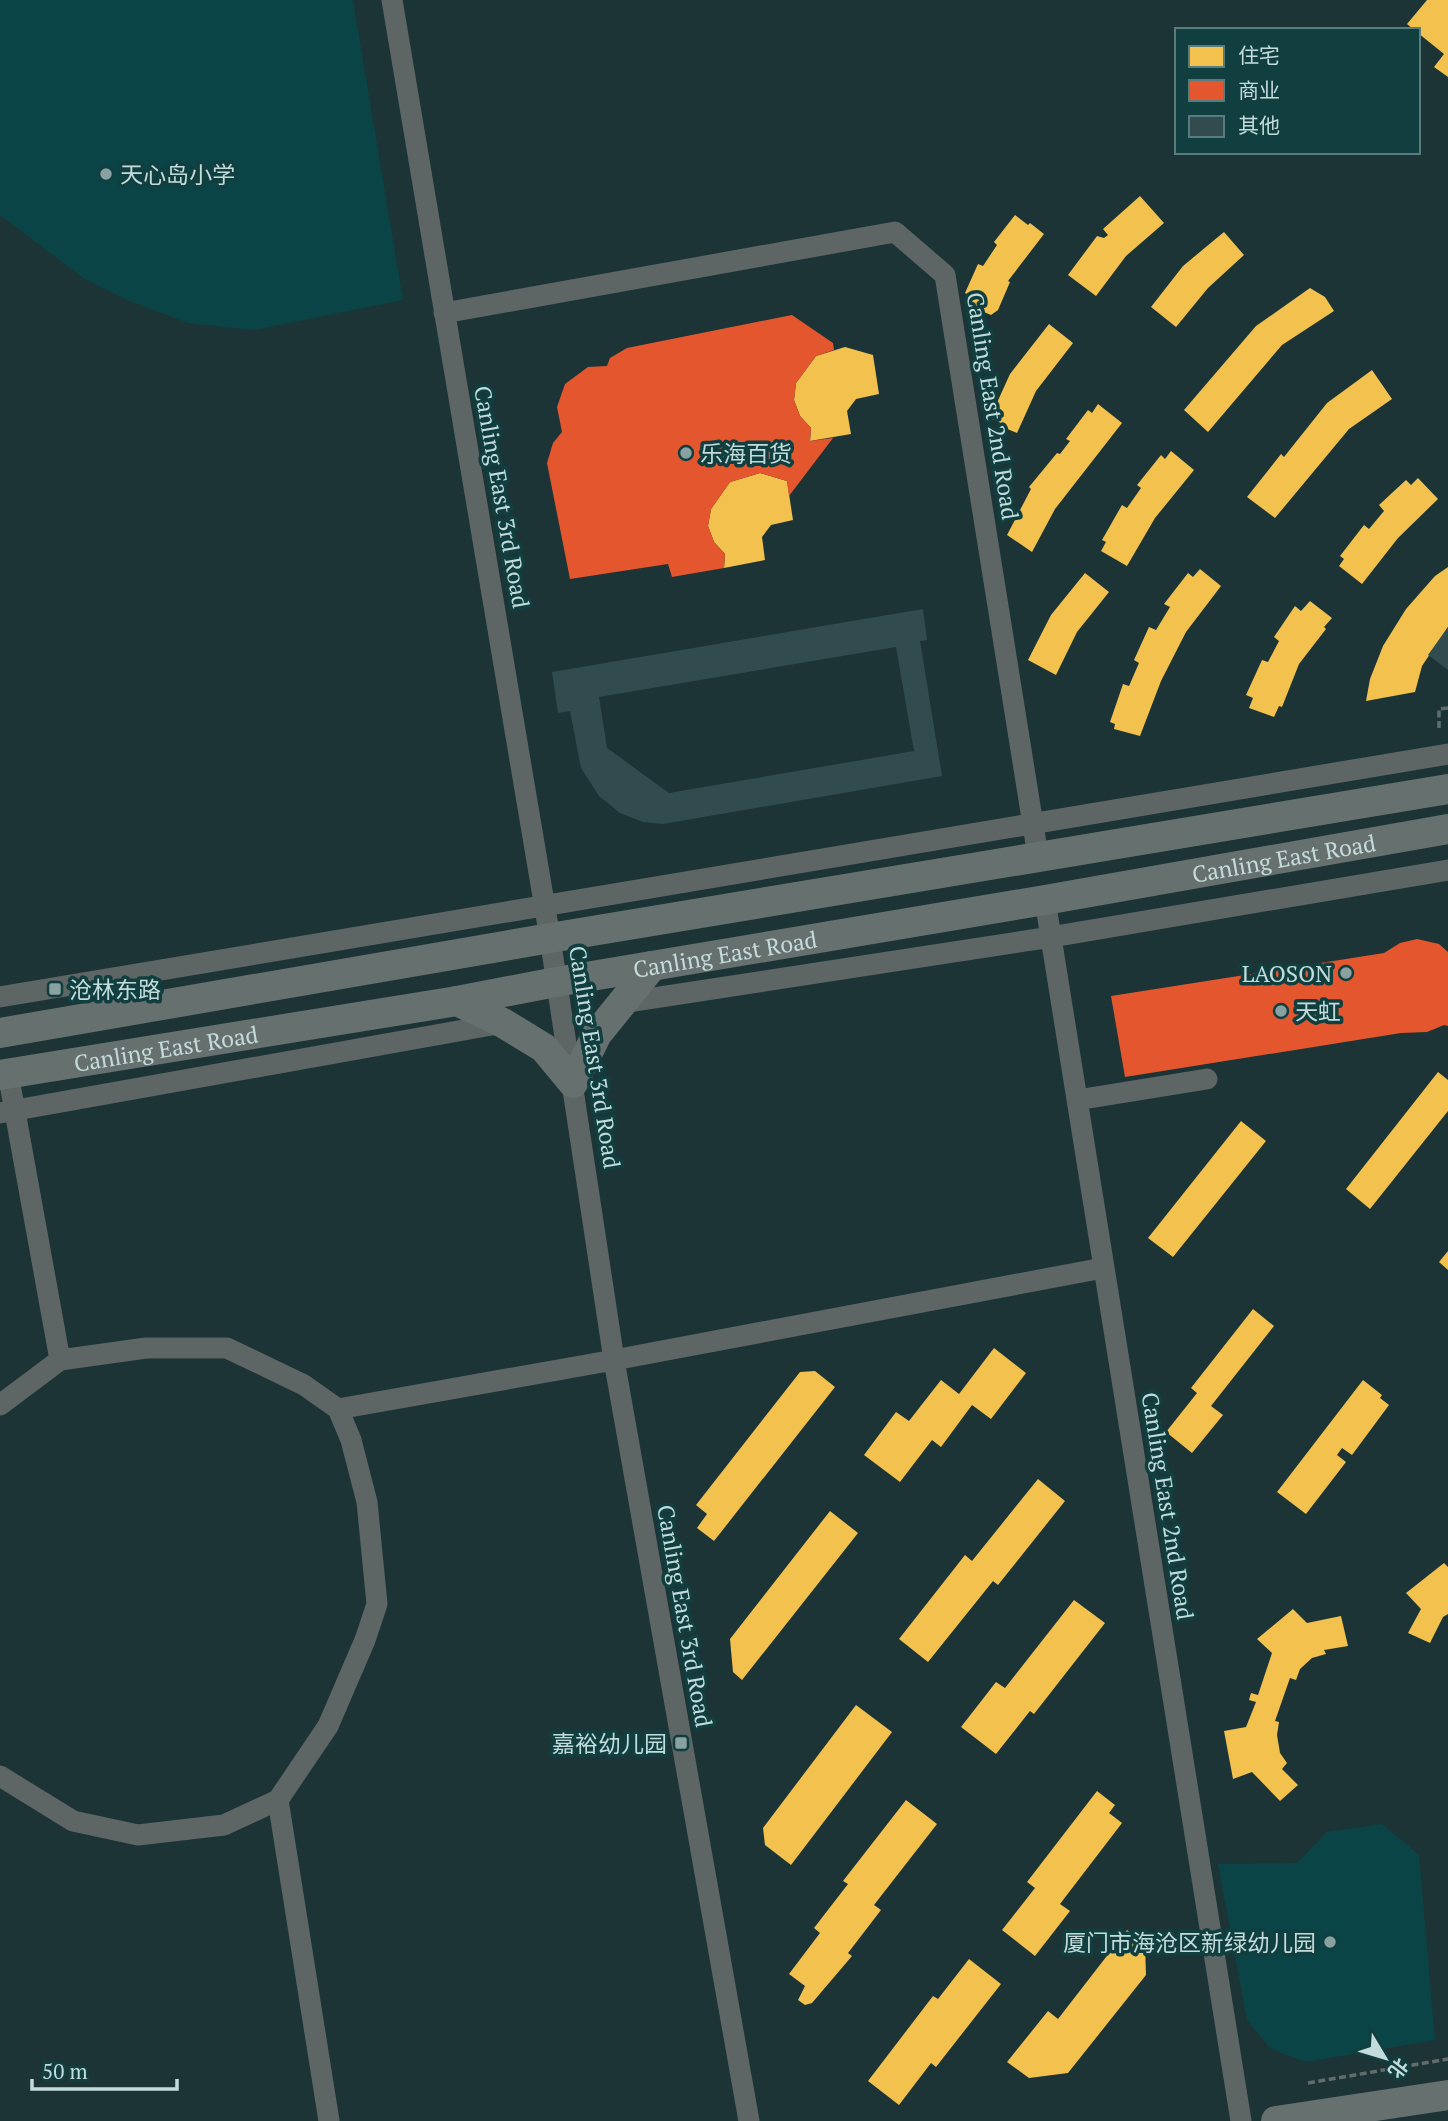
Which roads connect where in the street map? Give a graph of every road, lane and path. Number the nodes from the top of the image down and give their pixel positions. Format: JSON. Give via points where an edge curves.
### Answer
{"nodes":[{"id":1,"x":392,"y":0,"type":"edge"},
{"id":2,"x":444,"y":313,"type":"junction"},
{"id":3,"x":1448,"y":708,"type":"edge"},
{"id":4,"x":1439,"y":728,"type":"dead end"},
{"id":5,"x":1448,"y":754,"type":"edge"},
{"id":6,"x":1448,"y":789,"type":"edge"},
{"id":7,"x":1033,"y":822,"type":"junction"},
{"id":8,"x":1448,"y":829,"type":"edge"},
{"id":9,"x":1038,"y":856,"type":"junction"},
{"id":10,"x":1448,"y":870,"type":"edge"},
{"id":11,"x":1045,"y":900,"type":"junction"},
{"id":12,"x":545,"y":907,"type":"junction"},
{"id":13,"x":1051,"y":937,"type":"junction"},
{"id":14,"x":550,"y":938,"type":"junction"},
{"id":15,"x":652,"y":966,"type":"junction"},
{"id":16,"x":556,"y":982,"type":"junction"},
{"id":17,"x":0,"y":997,"type":"edge"},
{"id":18,"x":457,"y":1001,"type":"junction"},
{"id":19,"x":621,"y":1003,"type":"junction"},
{"id":20,"x":503,"y":1023,"type":"junction"},
{"id":21,"x":0,"y":1033,"type":"edge"},
{"id":22,"x":4,"y":1074,"type":"edge"},
{"id":23,"x":1207,"y":1079,"type":"dead end"},
{"id":24,"x":573,"y":1083,"type":"junction"},
{"id":25,"x":1077,"y":1100,"type":"junction"},
{"id":26,"x":7,"y":1112,"type":"edge"},
{"id":27,"x":1104,"y":1268,"type":"junction"},
{"id":28,"x":60,"y":1360,"type":"junction"},
{"id":29,"x":614,"y":1360,"type":"junction"},
{"id":30,"x":0,"y":1405,"type":"edge"},
{"id":31,"x":338,"y":1409,"type":"junction"},
{"id":32,"x":0,"y":1776,"type":"edge"},
{"id":33,"x":278,"y":1800,"type":"junction"},
{"id":34,"x":1448,"y":2059,"type":"edge"},
{"id":35,"x":1308,"y":2083,"type":"dead end"},
{"id":36,"x":1448,"y":2095,"type":"edge"},
{"id":37,"x":329,"y":2121,"type":"edge"},
{"id":38,"x":749,"y":2121,"type":"edge"},
{"id":39,"x":1241,"y":2121,"type":"edge"},
{"id":40,"x":1276,"y":2121,"type":"edge"}],
"edges":[{"from":1,"to":2,"type":"street","name":"Canling East 3rd Road"},
{"from":2,"to":7,"type":"street","name":"Canling East 2nd Road","via":[[895,232],[945,275]]},
{"from":2,"to":12,"type":"street","name":"Canling East 3rd Road"},
{"from":3,"to":4,"type":"path","via":[[1439,709]]},
{"from":5,"to":7,"type":"street"},
{"from":6,"to":9,"type":"street","name":"Canling East Road"},
{"from":7,"to":9,"type":"street","name":"Canling East 2nd Road"},
{"from":7,"to":12,"type":"street"},
{"from":8,"to":11,"type":"street","name":"Canling East Road"},
{"from":9,"to":14,"type":"street","name":"Canling East Road"},
{"from":10,"to":13,"type":"street"},
{"from":11,"to":13,"type":"street","name":"Canling East 2nd Road"},
{"from":11,"to":15,"type":"street","name":"Canling East Road"},
{"from":12,"to":14,"type":"street","name":"Canling East 3rd Road"},
{"from":12,"to":17,"type":"street"},
{"from":13,"to":19,"type":"street"},
{"from":13,"to":25,"type":"street","name":"Canling East 2nd Road"},
{"from":14,"to":16,"type":"street","name":"Canling East 3rd Road"},
{"from":14,"to":21,"type":"street","name":"Canling East Road"},
{"from":15,"to":16,"type":"street","name":"Canling East Road"},
{"from":15,"to":19,"type":"street"},
{"from":16,"to":18,"type":"street","name":"Canling East Road"},
{"from":16,"to":24,"type":"street","name":"Canling East 3rd Road"},
{"from":18,"to":20,"type":"street"},
{"from":18,"to":22,"type":"street","name":"Canling East Road"},
{"from":19,"to":24,"type":"street","via":[[597,1034]]},
{"from":20,"to":24,"type":"street","via":[[544,1048]]},
{"from":20,"to":26,"type":"street"},
{"from":22,"to":26,"type":"street"},
{"from":23,"to":25,"type":"street"},
{"from":24,"to":29,"type":"street","name":"Canling East 3rd Road"},
{"from":25,"to":27,"type":"street","name":"Canling East 2nd Road"},
{"from":26,"to":28,"type":"street"},
{"from":27,"to":29,"type":"street"},
{"from":27,"to":39,"type":"street","name":"Canling East 2nd Road"},
{"from":28,"to":30,"type":"street"},
{"from":28,"to":31,"type":"street","via":[[146,1348],[227,1348],[304,1385]]},
{"from":29,"to":31,"type":"street"},
{"from":29,"to":38,"type":"street","name":"Canling East 3rd Road"},
{"from":31,"to":33,"type":"street","via":[[367,1502],[377,1604],[328,1726]]},
{"from":32,"to":33,"type":"street","via":[[74,1821],[138,1835],[224,1825]]},
{"from":33,"to":37,"type":"street"},
{"from":34,"to":35,"type":"path"},
{"from":36,"to":40,"type":"street"}]}
